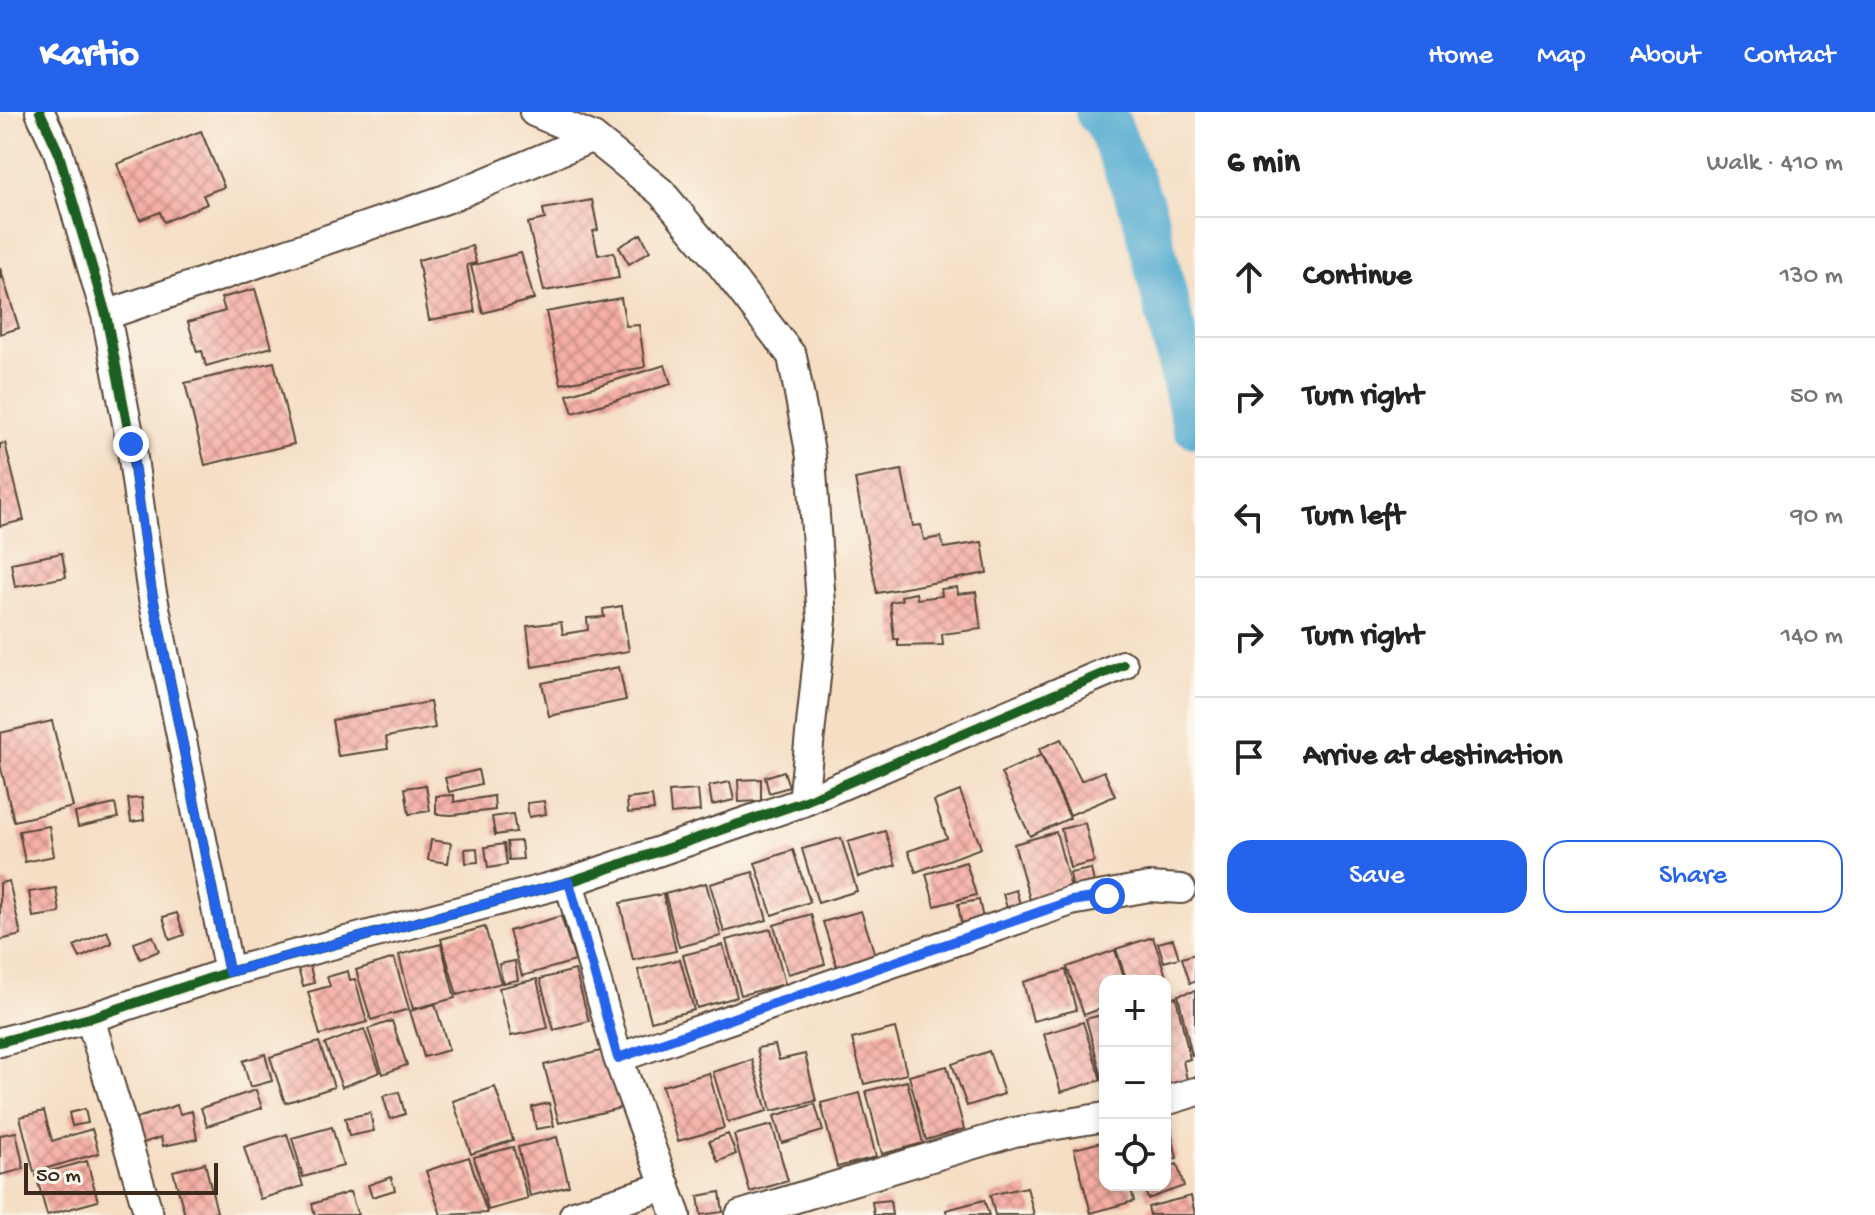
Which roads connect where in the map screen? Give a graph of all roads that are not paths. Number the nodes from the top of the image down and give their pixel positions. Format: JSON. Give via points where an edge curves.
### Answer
{"nodes":[{"id":1,"x":40,"y":112,"type":"edge"},
{"id":2,"x":534,"y":112,"type":"edge"},
{"id":3,"x":593,"y":137,"type":"junction"},
{"id":4,"x":106,"y":315,"type":"junction"},
{"id":5,"x":1123,"y":665,"type":"dead end"},
{"id":6,"x":803,"y":802,"type":"junction"},
{"id":7,"x":569,"y":882,"type":"junction"},
{"id":8,"x":1181,"y":889,"type":"dead end"},
{"id":9,"x":229,"y":972,"type":"junction"},
{"id":10,"x":90,"y":1018,"type":"junction"},
{"id":11,"x":0,"y":1042,"type":"edge"},
{"id":12,"x":618,"y":1058,"type":"junction"},
{"id":13,"x":1195,"y":1092,"type":"edge"},
{"id":14,"x":1171,"y":1099,"type":"edge"},
{"id":15,"x":1099,"y":1118,"type":"edge"},
{"id":16,"x":666,"y":1186,"type":"junction"},
{"id":17,"x":149,"y":1215,"type":"edge"},
{"id":18,"x":574,"y":1215,"type":"edge"},
{"id":19,"x":676,"y":1215,"type":"edge"},
{"id":20,"x":740,"y":1215,"type":"edge"}],
"edges":[{"from":1,"to":4,"type":"street","via":[[58,151]]},
{"from":2,"to":3,"type":"street"},
{"from":3,"to":4,"type":"street","via":[[446,199]]},
{"from":3,"to":6,"type":"street","via":[[661,192],[792,356],[811,457],[822,619]]},
{"from":4,"to":9,"type":"street","via":[[151,588]]},
{"from":5,"to":6,"type":"street"},
{"from":6,"to":7,"type":"street"},
{"from":7,"to":9,"type":"street"},
{"from":7,"to":12,"type":"street"},
{"from":8,"to":12,"type":"street","via":[[1149,887],[1071,901]]},
{"from":9,"to":10,"type":"street"},
{"from":10,"to":11,"type":"street"},
{"from":10,"to":17,"type":"street"},
{"from":12,"to":16,"type":"street"},
{"from":13,"to":14,"type":"street"},
{"from":15,"to":20,"type":"street","via":[[1014,1132]]},
{"from":16,"to":18,"type":"street"},
{"from":16,"to":19,"type":"street"}]}
